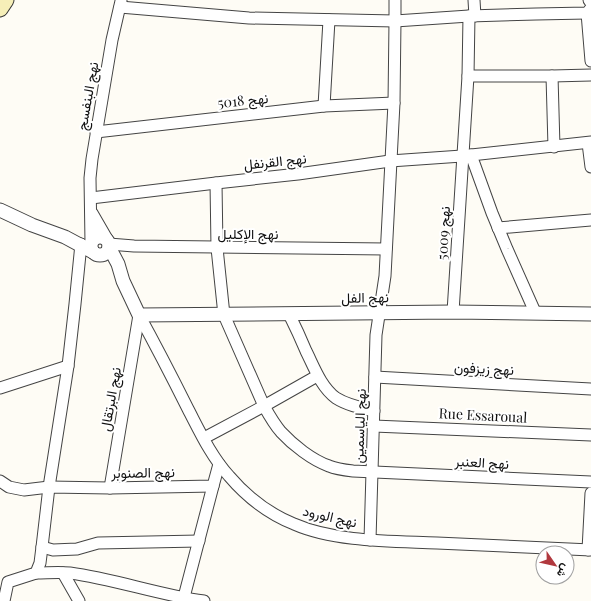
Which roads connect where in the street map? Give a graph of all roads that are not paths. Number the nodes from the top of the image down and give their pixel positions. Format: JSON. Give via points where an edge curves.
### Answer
{"nodes":[{"id":1,"x":6,"y":0,"type":"edge"},
{"id":2,"x":395,"y":0,"type":"edge"},
{"id":3,"x":474,"y":0,"type":"edge"},
{"id":4,"x":121,"y":4,"type":"edge"},
{"id":5,"x":590,"y":5,"type":"edge"},
{"id":6,"x":0,"y":9,"type":"edge"},
{"id":7,"x":472,"y":16,"type":"junction"},
{"id":8,"x":329,"y":20,"type":"junction"},
{"id":9,"x":395,"y":21,"type":"junction"},
{"id":10,"x":591,"y":61,"type":"edge"},
{"id":11,"x":591,"y":75,"type":"edge"},
{"id":12,"x":468,"y":76,"type":"junction"},
{"id":13,"x":552,"y":76,"type":"junction"},
{"id":14,"x":394,"y":103,"type":"junction"},
{"id":15,"x":324,"y":106,"type":"junction"},
{"id":16,"x":96,"y":132,"type":"junction"},
{"id":17,"x":590,"y":142,"type":"edge"},
{"id":18,"x":554,"y":147,"type":"junction"},
{"id":19,"x":467,"y":156,"type":"junction"},
{"id":20,"x":390,"y":161,"type":"junction"},
{"id":21,"x":591,"y":167,"type":"edge"},
{"id":22,"x":216,"y":183,"type":"junction"},
{"id":23,"x":91,"y":198,"type":"junction"},
{"id":24,"x":0,"y":210,"type":"edge"},
{"id":25,"x":91,"y":210,"type":"junction"},
{"id":26,"x":591,"y":220,"type":"edge"},
{"id":27,"x":498,"y":228,"type":"junction"},
{"id":28,"x":97,"y":244,"type":"junction"},
{"id":29,"x":217,"y":248,"type":"junction"},
{"id":30,"x":386,"y":249,"type":"junction"},
{"id":31,"x":453,"y":312,"type":"junction"},
{"id":32,"x":535,"y":312,"type":"junction"},
{"id":33,"x":380,"y":313,"type":"junction"},
{"id":34,"x":290,"y":314,"type":"junction"},
{"id":35,"x":591,"y":314,"type":"edge"},
{"id":36,"x":139,"y":315,"type":"junction"},
{"id":37,"x":224,"y":315,"type":"junction"},
{"id":38,"x":68,"y":366,"type":"junction"},
{"id":39,"x":317,"y":376,"type":"junction"},
{"id":40,"x":375,"y":376,"type":"junction"},
{"id":41,"x":0,"y":388,"type":"edge"},
{"id":42,"x":591,"y":389,"type":"edge"},
{"id":43,"x":264,"y":406,"type":"junction"},
{"id":44,"x":374,"y":411,"type":"junction"},
{"id":45,"x":374,"y":426,"type":"junction"},
{"id":46,"x":591,"y":435,"type":"edge"},
{"id":47,"x":204,"y":438,"type":"junction"},
{"id":48,"x":219,"y":464,"type":"junction"},
{"id":49,"x":372,"y":472,"type":"junction"},
{"id":50,"x":0,"y":481,"type":"edge"},
{"id":51,"x":591,"y":482,"type":"edge"},
{"id":52,"x":213,"y":486,"type":"junction"},
{"id":53,"x":49,"y":487,"type":"junction"},
{"id":54,"x":110,"y":488,"type":"junction"},
{"id":55,"x":591,"y":493,"type":"edge"},
{"id":56,"x":370,"y":540,"type":"junction"},
{"id":57,"x":199,"y":541,"type":"junction"},
{"id":58,"x":42,"y":547,"type":"junction"},
{"id":59,"x":590,"y":550,"type":"edge"},
{"id":60,"x":36,"y":573,"type":"junction"},
{"id":61,"x":64,"y":573,"type":"junction"},
{"id":62,"x":4,"y":583,"type":"edge"},
{"id":63,"x":184,"y":600,"type":"edge"},
{"id":64,"x":4,"y":601,"type":"edge"},
{"id":65,"x":79,"y":601,"type":"edge"},
{"id":66,"x":204,"y":601,"type":"edge"}],
"edges":[{"from":1,"to":6,"type":"main road"},
{"from":2,"to":9,"type":"street","name":"نهج الياسمين"},
{"from":3,"to":7,"type":"street","name":"نهج 5009"},
{"from":4,"to":8,"type":"street","via":[[249,18]]},
{"from":4,"to":16,"type":"street","name":"نهج البنفسج"},
{"from":5,"to":7,"type":"street","via":[[536,14]]},
{"from":5,"to":10,"type":"street"},
{"from":7,"to":9,"type":"street"},
{"from":7,"to":12,"type":"street","name":"نهج 5009"},
{"from":8,"to":9,"type":"street"},
{"from":8,"to":15,"type":"street"},
{"from":9,"to":14,"type":"street","name":"نهج الياسمين"},
{"from":11,"to":13,"type":"street"},
{"from":12,"to":13,"type":"street"},
{"from":12,"to":19,"type":"street","name":"نهج 5009"},
{"from":13,"to":18,"type":"street"},
{"from":14,"to":15,"type":"street","name":"نهج 5018"},
{"from":14,"to":20,"type":"street","name":"نهج الياسمين"},
{"from":15,"to":16,"type":"street","name":"نهج 5018"},
{"from":16,"to":23,"type":"street","name":"نهج البنفسج","via":[[90,178]]},
{"from":17,"to":18,"type":"street","name":"نهج القرنفل"},
{"from":17,"to":21,"type":"street"},
{"from":18,"to":19,"type":"street","name":"نهج القرنفل"},
{"from":19,"to":20,"type":"street","name":"نهج القرنفل"},
{"from":19,"to":27,"type":"street"},
{"from":19,"to":31,"type":"street","name":"نهج 5009"},
{"from":20,"to":22,"type":"street","name":"نهج القرنفل"},
{"from":20,"to":30,"type":"street","name":"نهج الياسمين"},
{"from":22,"to":23,"type":"street","name":"نهج القرنفل"},
{"from":22,"to":29,"type":"street","name":"نهج العنبر"},
{"from":23,"to":25,"type":"street","name":"نهج البنفسج"},
{"from":24,"to":28,"type":"street","via":[[32,225]]},
{"from":25,"to":28,"type":"street"},
{"from":25,"to":28,"type":"street","name":"نهج البنفسج"},
{"from":26,"to":27,"type":"street"},
{"from":27,"to":32,"type":"street"},
{"from":28,"to":29,"type":"street","name":"نهج الإكليل"},
{"from":28,"to":36,"type":"street","name":"نهج الورود","via":[[124,281]]},
{"from":28,"to":38,"type":"street","name":"نهج البنفسج","via":[[76,304]]},
{"from":29,"to":30,"type":"street","name":"نهج الإكليل"},
{"from":29,"to":37,"type":"street","name":"نهج العنبر"},
{"from":30,"to":33,"type":"street","name":"نهج الياسمين"},
{"from":31,"to":32,"type":"street","name":"نهج الفل"},
{"from":31,"to":33,"type":"street","name":"نهج الفل"},
{"from":32,"to":35,"type":"street","name":"نهج الفل"},
{"from":33,"to":34,"type":"street","name":"نهج الفل"},
{"from":33,"to":40,"type":"street","name":"نهج الياسمين","via":[[376,335]]},
{"from":34,"to":37,"type":"street","name":"نهج الفل"},
{"from":34,"to":39,"type":"street"},
{"from":36,"to":37,"type":"street","name":"نهج الفل"},
{"from":36,"to":47,"type":"street","name":"نهج الورود"},
{"from":36,"to":54,"type":"street","name":"نهج البرتقال"},
{"from":37,"to":43,"type":"street","name":"نهج العنبر"},
{"from":38,"to":41,"type":"street"},
{"from":38,"to":53,"type":"street","name":"نهج البنفسج"},
{"from":39,"to":43,"type":"street"},
{"from":39,"to":44,"type":"street","via":[[335,397],[351,405]]},
{"from":40,"to":42,"type":"street","name":"نهج زيزفون"},
{"from":40,"to":44,"type":"street","name":"نهج الياسمين"},
{"from":43,"to":47,"type":"street"},
{"from":43,"to":49,"type":"street","name":"نهج العنبر","via":[[281,432],[315,459],[339,469]]},
{"from":44,"to":45,"type":"street","name":"نهج الياسمين"},
{"from":45,"to":46,"type":"street","name":"Rue Essaroual"},
{"from":45,"to":49,"type":"street","name":"نهج الياسمين"},
{"from":47,"to":48,"type":"street","name":"نهج الورود"},
{"from":48,"to":52,"type":"street"},
{"from":48,"to":56,"type":"street","name":"نهج الورود","via":[[242,490],[266,509],[294,525],[330,535]]},
{"from":49,"to":51,"type":"street","name":"نهج العنبر"},
{"from":49,"to":56,"type":"street","name":"نهج الياسمين"},
{"from":50,"to":53,"type":"street","name":"نهج الصنوبر","via":[[9,487],[24,490]]},
{"from":52,"to":54,"type":"street","name":"نهج الصنوبر"},
{"from":52,"to":57,"type":"street"},
{"from":53,"to":54,"type":"street","name":"نهج الصنوبر"},
{"from":53,"to":58,"type":"street","name":"نهج البنفسج"},
{"from":55,"to":59,"type":"street"},
{"from":56,"to":59,"type":"street","name":"نهج الورود"},
{"from":57,"to":58,"type":"street","via":[[98,543],[77,549],[53,550]]},
{"from":57,"to":63,"type":"street"},
{"from":58,"to":60,"type":"street","name":"نهج البنفسج"},
{"from":60,"to":61,"type":"street"},
{"from":60,"to":62,"type":"street"},
{"from":61,"to":63,"type":"street","via":[[107,580]]},
{"from":61,"to":65,"type":"street"},
{"from":62,"to":64,"type":"street"},
{"from":63,"to":66,"type":"street"}]}
